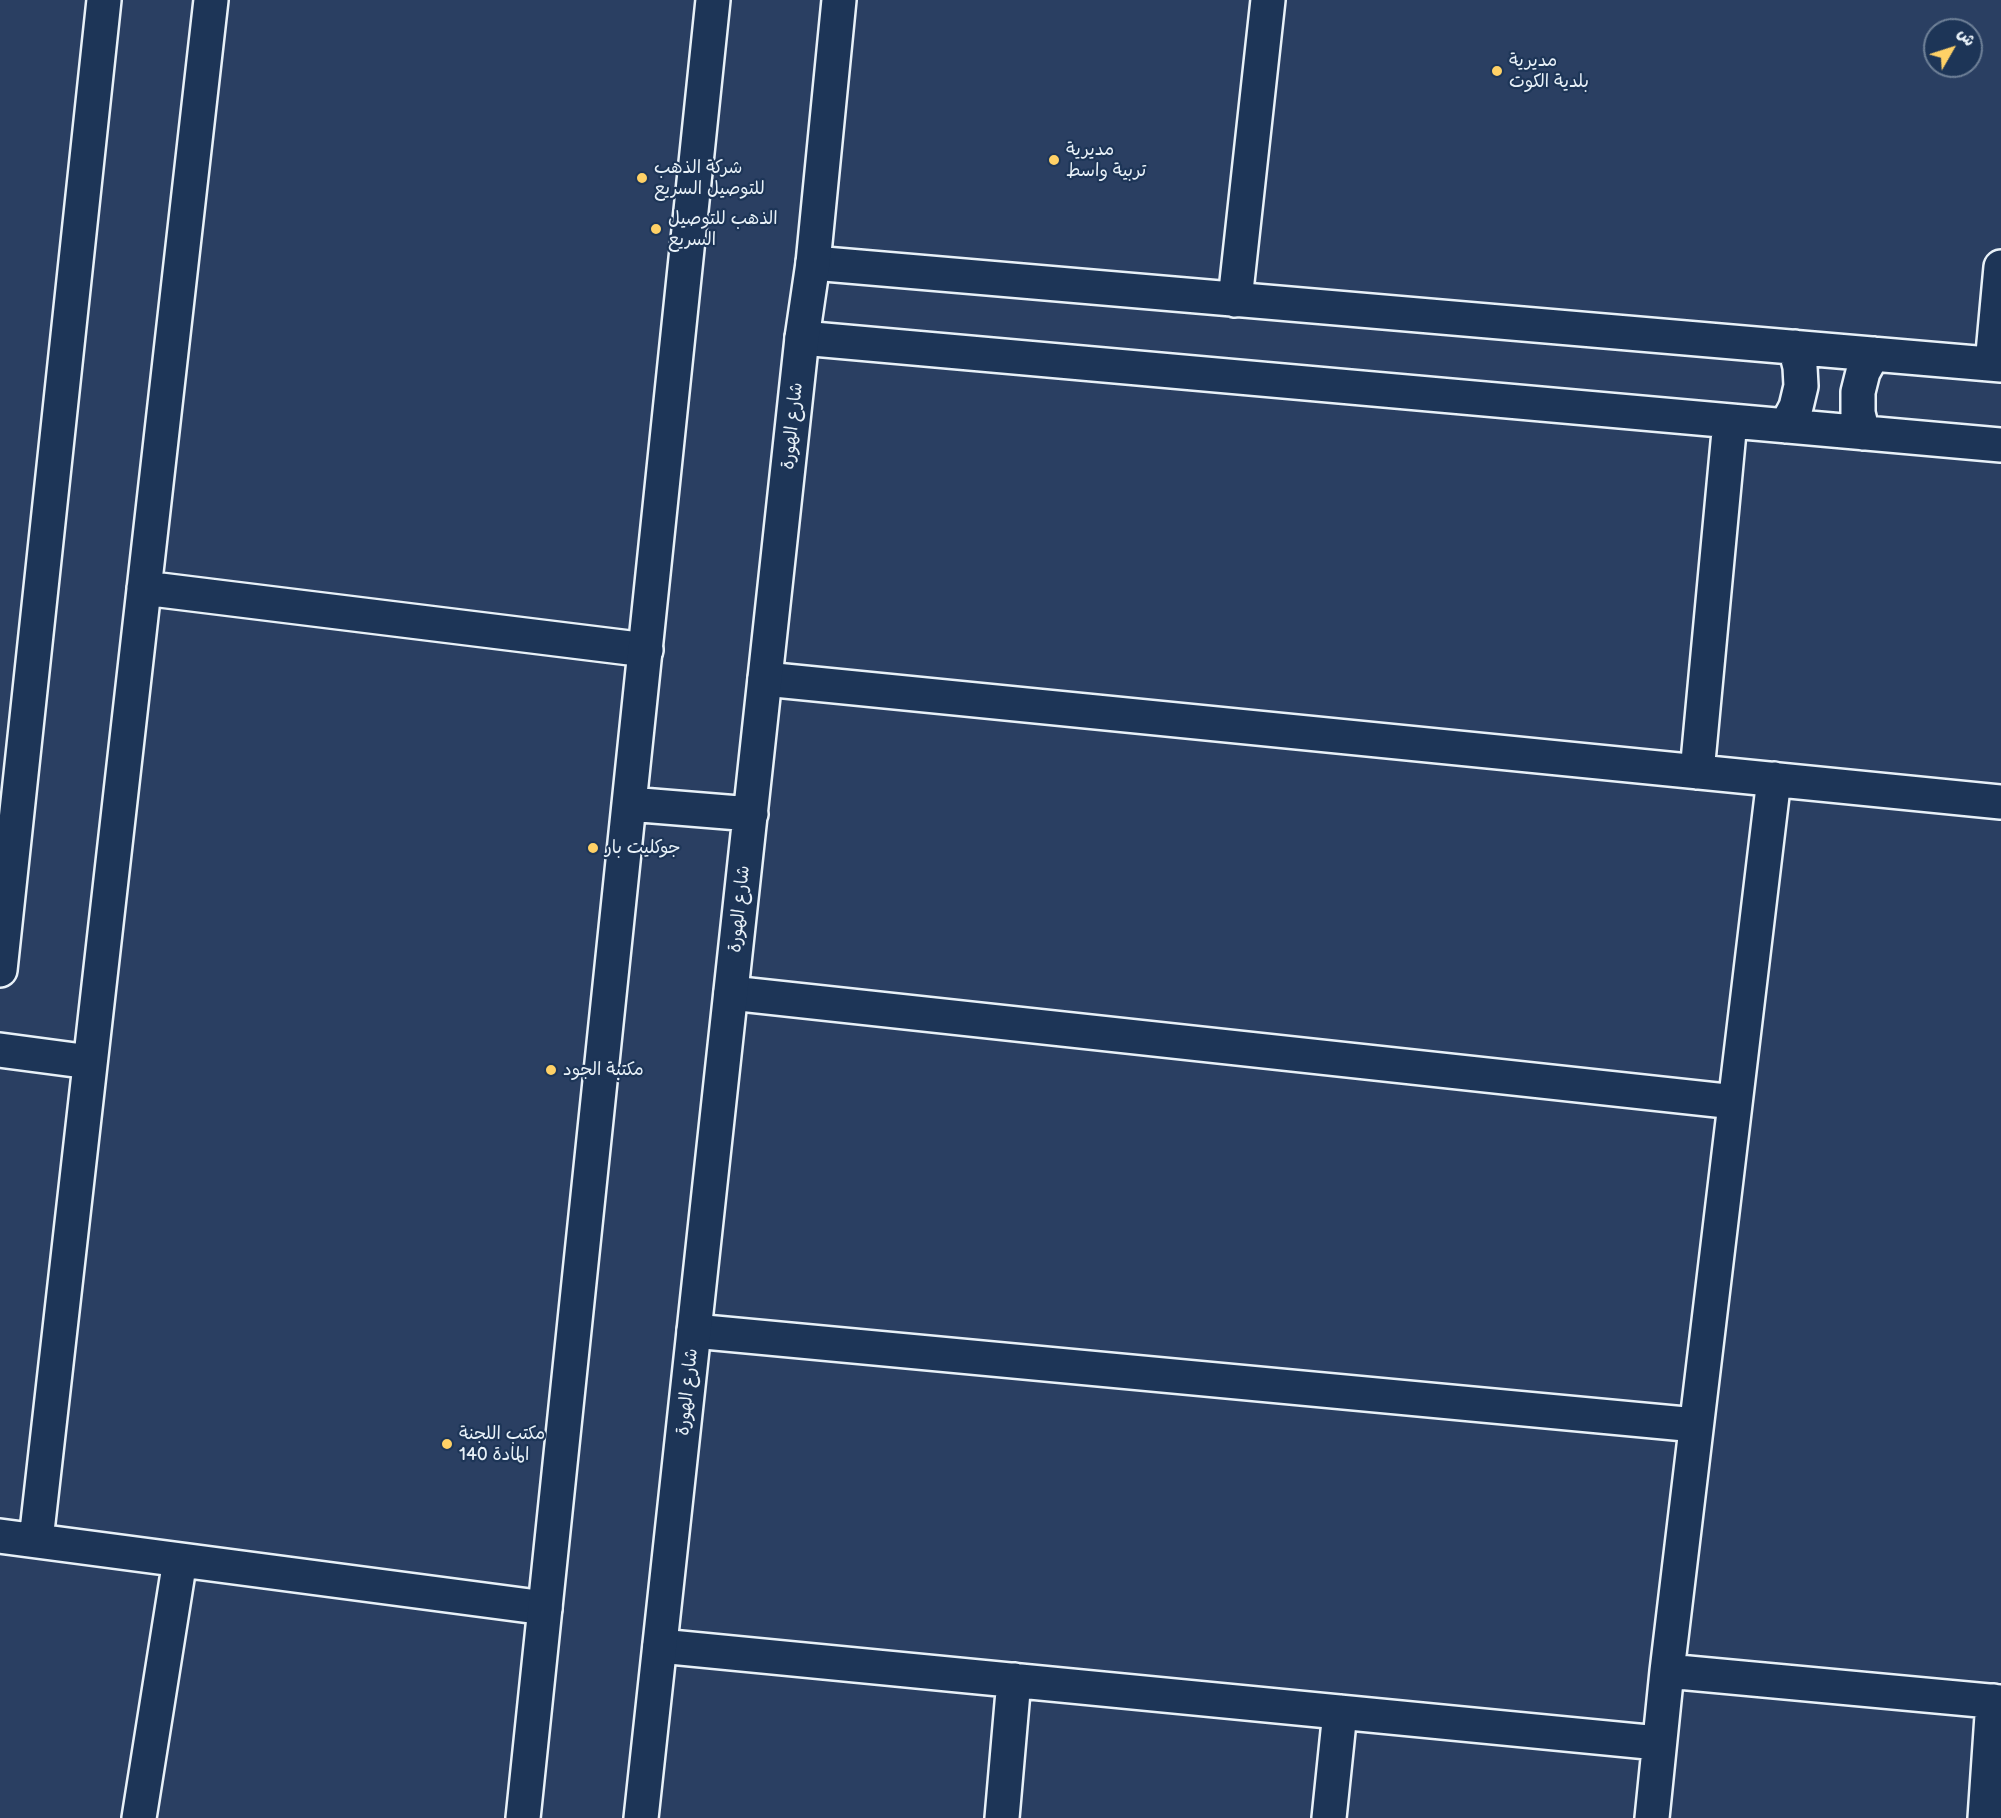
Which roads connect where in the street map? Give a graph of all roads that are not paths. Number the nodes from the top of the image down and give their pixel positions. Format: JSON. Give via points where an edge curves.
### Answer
{"nodes":[{"id":1,"x":104,"y":0,"type":"edge"},
{"id":2,"x":211,"y":0,"type":"edge"},
{"id":3,"x":713,"y":0,"type":"edge"},
{"id":4,"x":839,"y":0,"type":"edge"},
{"id":5,"x":1268,"y":0,"type":"edge"},
{"id":6,"x":813,"y":263,"type":"junction"},
{"id":7,"x":2001,"y":267,"type":"edge"},
{"id":8,"x":1235,"y":300,"type":"junction"},
{"id":9,"x":802,"y":338,"type":"junction"},
{"id":10,"x":1795,"y":347,"type":"junction"},
{"id":11,"x":1873,"y":354,"type":"junction"},
{"id":12,"x":1996,"y":365,"type":"edge"},
{"id":13,"x":1731,"y":421,"type":"junction"},
{"id":14,"x":1786,"y":426,"type":"junction"},
{"id":15,"x":1863,"y":433,"type":"junction"},
{"id":16,"x":2001,"y":445,"type":"edge"},
{"id":17,"x":144,"y":588,"type":"junction"},
{"id":18,"x":645,"y":650,"type":"junction"},
{"id":19,"x":765,"y":679,"type":"junction"},
{"id":20,"x":1697,"y":772,"type":"junction"},
{"id":21,"x":1774,"y":779,"type":"junction"},
{"id":22,"x":2001,"y":802,"type":"edge"},
{"id":23,"x":629,"y":804,"type":"junction"},
{"id":24,"x":751,"y":814,"type":"junction"},
{"id":25,"x":0,"y":970,"type":"edge"},
{"id":26,"x":731,"y":993,"type":"junction"},
{"id":27,"x":0,"y":1050,"type":"edge"},
{"id":28,"x":90,"y":1062,"type":"junction"},
{"id":29,"x":1735,"y":1102,"type":"junction"},
{"id":30,"x":694,"y":1331,"type":"junction"},
{"id":31,"x":1696,"y":1425,"type":"junction"},
{"id":32,"x":0,"y":1536,"type":"edge"},
{"id":33,"x":36,"y":1540,"type":"junction"},
{"id":34,"x":180,"y":1560,"type":"junction"},
{"id":35,"x":545,"y":1608,"type":"junction"},
{"id":36,"x":660,"y":1646,"type":"junction"},
{"id":37,"x":1667,"y":1671,"type":"junction"},
{"id":38,"x":1014,"y":1680,"type":"junction"},
{"id":39,"x":1997,"y":1702,"type":"edge"},
{"id":40,"x":1340,"y":1712,"type":"junction"},
{"id":41,"x":1658,"y":1743,"type":"junction"},
{"id":42,"x":139,"y":1818,"type":"edge"},
{"id":43,"x":523,"y":1818,"type":"edge"},
{"id":44,"x":641,"y":1818,"type":"edge"},
{"id":45,"x":1002,"y":1818,"type":"edge"},
{"id":46,"x":1329,"y":1818,"type":"edge"},
{"id":47,"x":1652,"y":1818,"type":"edge"},
{"id":48,"x":1985,"y":1818,"type":"edge"}],
"edges":[{"from":1,"to":25,"type":"street"},
{"from":2,"to":17,"type":"street"},
{"from":3,"to":18,"type":"street"},
{"from":4,"to":6,"type":"street","name":"شارع الهورة"},
{"from":5,"to":8,"type":"street"},
{"from":6,"to":8,"type":"street"},
{"from":6,"to":9,"type":"street","name":"شارع الهورة"},
{"from":7,"to":12,"type":"street"},
{"from":8,"to":10,"type":"street"},
{"from":9,"to":13,"type":"street"},
{"from":9,"to":19,"type":"street","name":"شارع الهورة"},
{"from":10,"to":11,"type":"street"},
{"from":10,"to":14,"type":"street","via":[[1801,386]]},
{"from":11,"to":12,"type":"street"},
{"from":11,"to":15,"type":"street","via":[[1858,392]]},
{"from":13,"to":14,"type":"street"},
{"from":13,"to":20,"type":"street"},
{"from":14,"to":15,"type":"street"},
{"from":15,"to":16,"type":"street"},
{"from":17,"to":18,"type":"street"},
{"from":17,"to":28,"type":"street"},
{"from":18,"to":23,"type":"street"},
{"from":19,"to":20,"type":"street"},
{"from":19,"to":24,"type":"street","name":"شارع الهورة"},
{"from":20,"to":21,"type":"street"},
{"from":21,"to":22,"type":"street"},
{"from":21,"to":29,"type":"street"},
{"from":23,"to":24,"type":"street"},
{"from":23,"to":35,"type":"street"},
{"from":24,"to":26,"type":"street","name":"شارع الهورة"},
{"from":26,"to":29,"type":"street"},
{"from":26,"to":30,"type":"street","name":"شارع الهورة"},
{"from":27,"to":28,"type":"street"},
{"from":28,"to":33,"type":"street"},
{"from":29,"to":31,"type":"street"},
{"from":30,"to":31,"type":"street"},
{"from":30,"to":36,"type":"street","name":"شارع الهورة"},
{"from":31,"to":37,"type":"street"},
{"from":32,"to":33,"type":"street"},
{"from":33,"to":34,"type":"street"},
{"from":34,"to":35,"type":"street"},
{"from":34,"to":42,"type":"street"},
{"from":35,"to":43,"type":"street"},
{"from":36,"to":38,"type":"street"},
{"from":36,"to":44,"type":"street","name":"شارع الهورة"},
{"from":37,"to":39,"type":"street"},
{"from":37,"to":41,"type":"street"},
{"from":38,"to":40,"type":"street"},
{"from":38,"to":45,"type":"street"},
{"from":39,"to":48,"type":"street"},
{"from":40,"to":41,"type":"street"},
{"from":40,"to":46,"type":"street"},
{"from":41,"to":47,"type":"street"}]}
